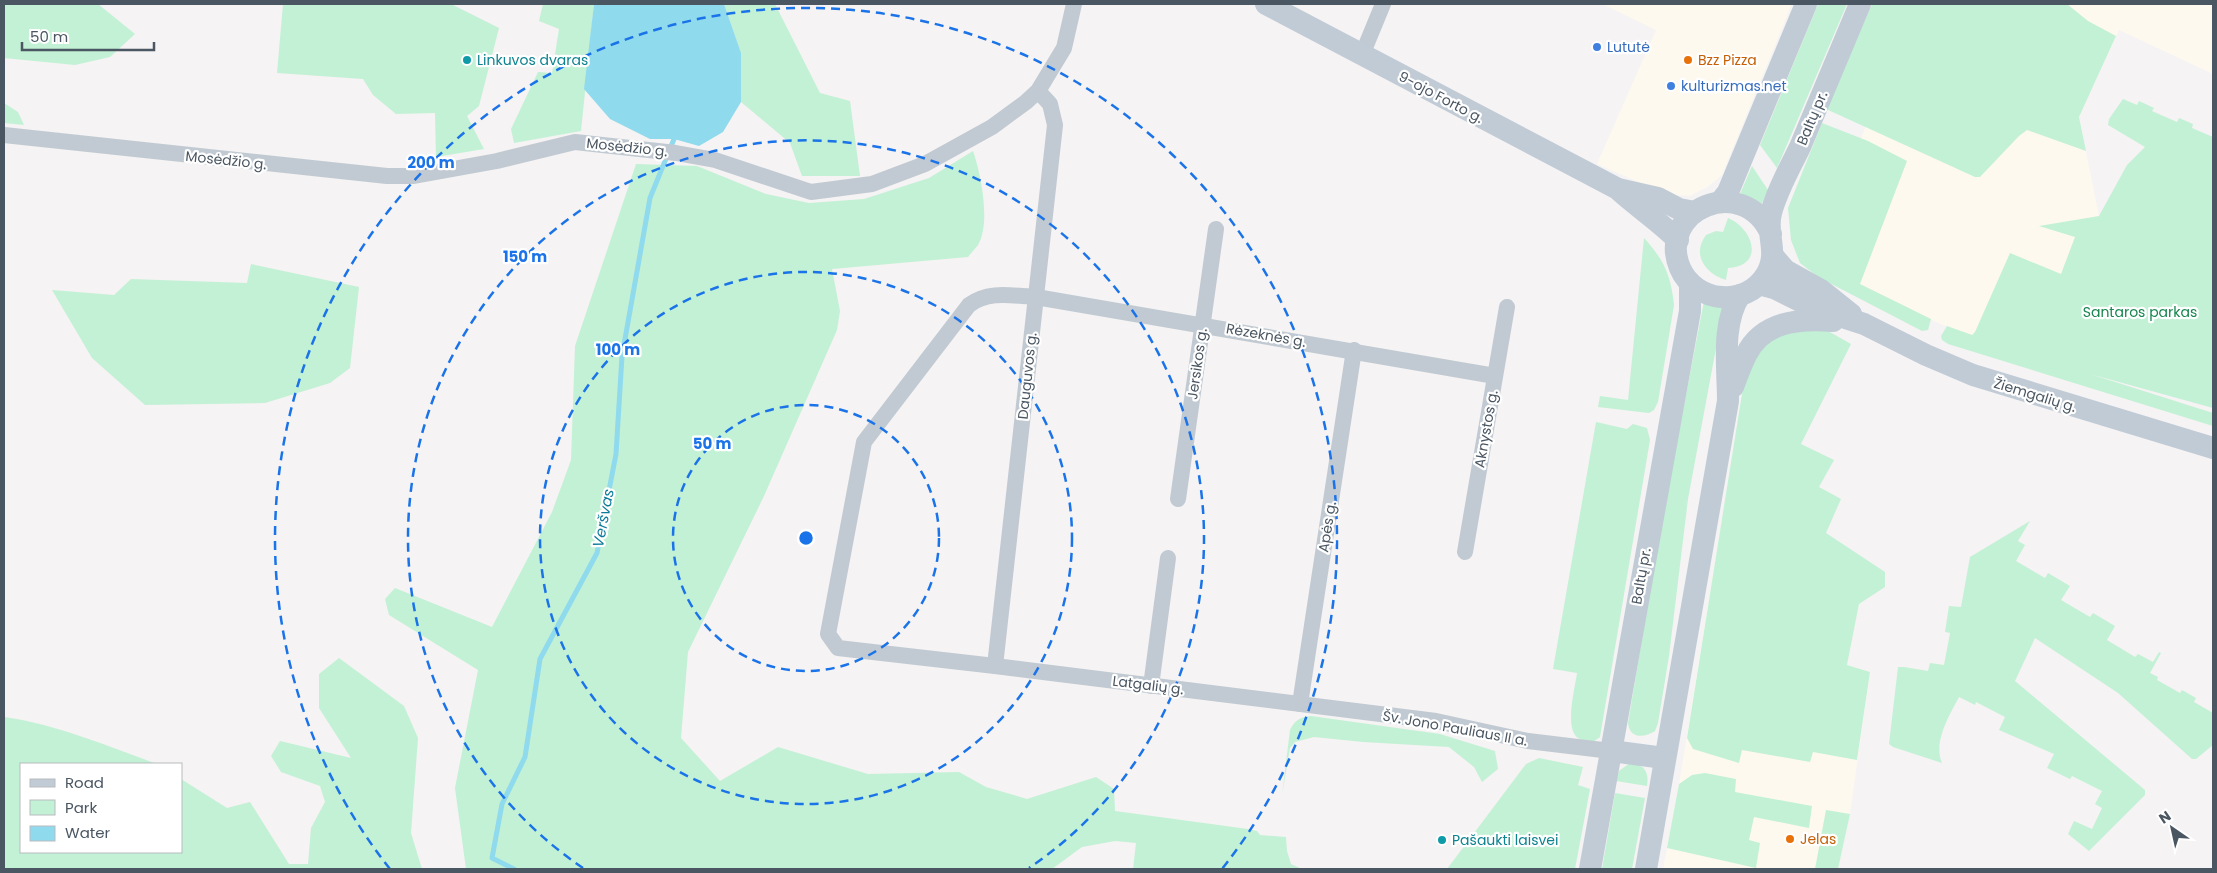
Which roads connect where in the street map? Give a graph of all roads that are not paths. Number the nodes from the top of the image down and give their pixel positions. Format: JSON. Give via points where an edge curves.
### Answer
{"nodes":[{"id":1,"x":1074,"y":4,"type":"edge"},
{"id":2,"x":1266,"y":4,"type":"edge"},
{"id":3,"x":1383,"y":4,"type":"edge"},
{"id":4,"x":1806,"y":4,"type":"edge"},
{"id":5,"x":1860,"y":4,"type":"edge"},
{"id":6,"x":1362,"y":55,"type":"junction"},
{"id":7,"x":1038,"y":91,"type":"junction"},
{"id":8,"x":4,"y":135,"type":"edge"},
{"id":9,"x":1618,"y":189,"type":"junction"},
{"id":10,"x":1721,"y":201,"type":"junction"},
{"id":11,"x":1695,"y":212,"type":"junction"},
{"id":12,"x":1216,"y":229,"type":"dead end"},
{"id":13,"x":1678,"y":240,"type":"junction"},
{"id":14,"x":1772,"y":245,"type":"junction"},
{"id":15,"x":1690,"y":283,"type":"junction"},
{"id":16,"x":1749,"y":290,"type":"junction"},
{"id":17,"x":1036,"y":297,"type":"junction"},
{"id":18,"x":1507,"y":307,"type":"dead end"},
{"id":19,"x":1202,"y":324,"type":"junction"},
{"id":20,"x":1864,"y":324,"type":"junction"},
{"id":21,"x":1354,"y":350,"type":"junction"},
{"id":22,"x":1495,"y":376,"type":"junction"},
{"id":23,"x":1728,"y":401,"type":"junction"},
{"id":24,"x":2213,"y":448,"type":"edge"},
{"id":25,"x":1178,"y":499,"type":"dead end"},
{"id":26,"x":1465,"y":552,"type":"dead end"},
{"id":27,"x":1168,"y":558,"type":"dead end"},
{"id":28,"x":995,"y":666,"type":"junction"},
{"id":29,"x":1151,"y":686,"type":"junction"},
{"id":30,"x":1300,"y":704,"type":"junction"},
{"id":31,"x":1611,"y":751,"type":"junction"},
{"id":32,"x":1664,"y":758,"type":"junction"},
{"id":33,"x":1590,"y":869,"type":"edge"},
{"id":34,"x":1646,"y":869,"type":"edge"}],
"edges":[{"from":1,"to":7,"type":"street","name":"Mosėdžio g.","via":[[1064,48]]},
{"from":2,"to":6,"type":"main road","name":"9-ojo Forto g."},
{"from":3,"to":6,"type":"street"},
{"from":4,"to":10,"type":"main road","via":[[1735,175]]},
{"from":5,"to":14,"type":"main road","name":"Baltų pr.","via":[[1771,214]]},
{"from":6,"to":9,"type":"main road","name":"9-ojo Forto g."},
{"from":7,"to":8,"type":"street","name":"Mosėdžio g.","via":[[992,127],[925,164],[872,184],[811,192],[715,160],[676,152],[576,142],[414,176],[387,176]]},
{"from":7,"to":17,"type":"street","name":"Dauguvos g.","via":[[1050,104],[1055,125]]},
{"from":9,"to":11,"type":"main road","name":"9-ojo Forto g.","via":[[1658,198]]},
{"from":9,"to":13,"type":"main road","name":"9-ojo Forto g."},
{"from":10,"to":11,"type":"main road"},
{"from":10,"to":14,"type":"main road","via":[[1752,209],[1760,216]]},
{"from":11,"to":13,"type":"main road","via":[[1681,229]]},
{"from":12,"to":19,"type":"street","name":"Jersikos g."},
{"from":13,"to":15,"type":"main road","name":"Baltų pr.","via":[[1680,267]]},
{"from":14,"to":16,"type":"main road","name":"Baltų pr.","via":[[1770,266]]},
{"from":14,"to":20,"type":"main road","name":"Žiemgalių g.","via":[[1785,270],[1820,290]]},
{"from":15,"to":16,"type":"main road","via":[[1708,295],[1730,298]]},
{"from":15,"to":31,"type":"main road","name":"Baltų pr.","via":[[1690,311]]},
{"from":16,"to":20,"type":"main road","name":"Žiemgalių g.","via":[[1774,288],[1812,307]]},
{"from":16,"to":23,"type":"main road","name":"Baltų pr.","via":[[1733,307],[1729,328]]},
{"from":17,"to":19,"type":"street","name":"Rėzeknės g."},
{"from":17,"to":28,"type":"street","name":"Dauguvos g."},
{"from":17,"to":28,"type":"street","name":"Latgalių g.","via":[[990,295],[970,305],[864,442],[828,634],[838,648]]},
{"from":18,"to":22,"type":"street","name":"Aknystos g."},
{"from":19,"to":21,"type":"street","name":"Rėzeknės g."},
{"from":19,"to":25,"type":"street","name":"Jersikos g."},
{"from":20,"to":23,"type":"main road","via":[[1804,320],[1790,321],[1770,329],[1746,353]]},
{"from":20,"to":24,"type":"main road","name":"Žiemgalių g.","via":[[1973,375]]},
{"from":21,"to":22,"type":"street","name":"Rėzeknės g."},
{"from":21,"to":30,"type":"street","name":"Apės g."},
{"from":22,"to":26,"type":"street","name":"Aknystos g."},
{"from":23,"to":32,"type":"main road","name":"Baltų pr."},
{"from":27,"to":29,"type":"street"},
{"from":28,"to":29,"type":"street","name":"Latgalių g."},
{"from":29,"to":30,"type":"street","name":"Latgalių g."},
{"from":30,"to":31,"type":"street","name":"Šv. Jono Pauliaus II a.","via":[[1436,721],[1528,741]]},
{"from":31,"to":32,"type":"main road"},
{"from":31,"to":33,"type":"main road","name":"Baltų pr."},
{"from":32,"to":34,"type":"main road","name":"Baltų pr."}]}
